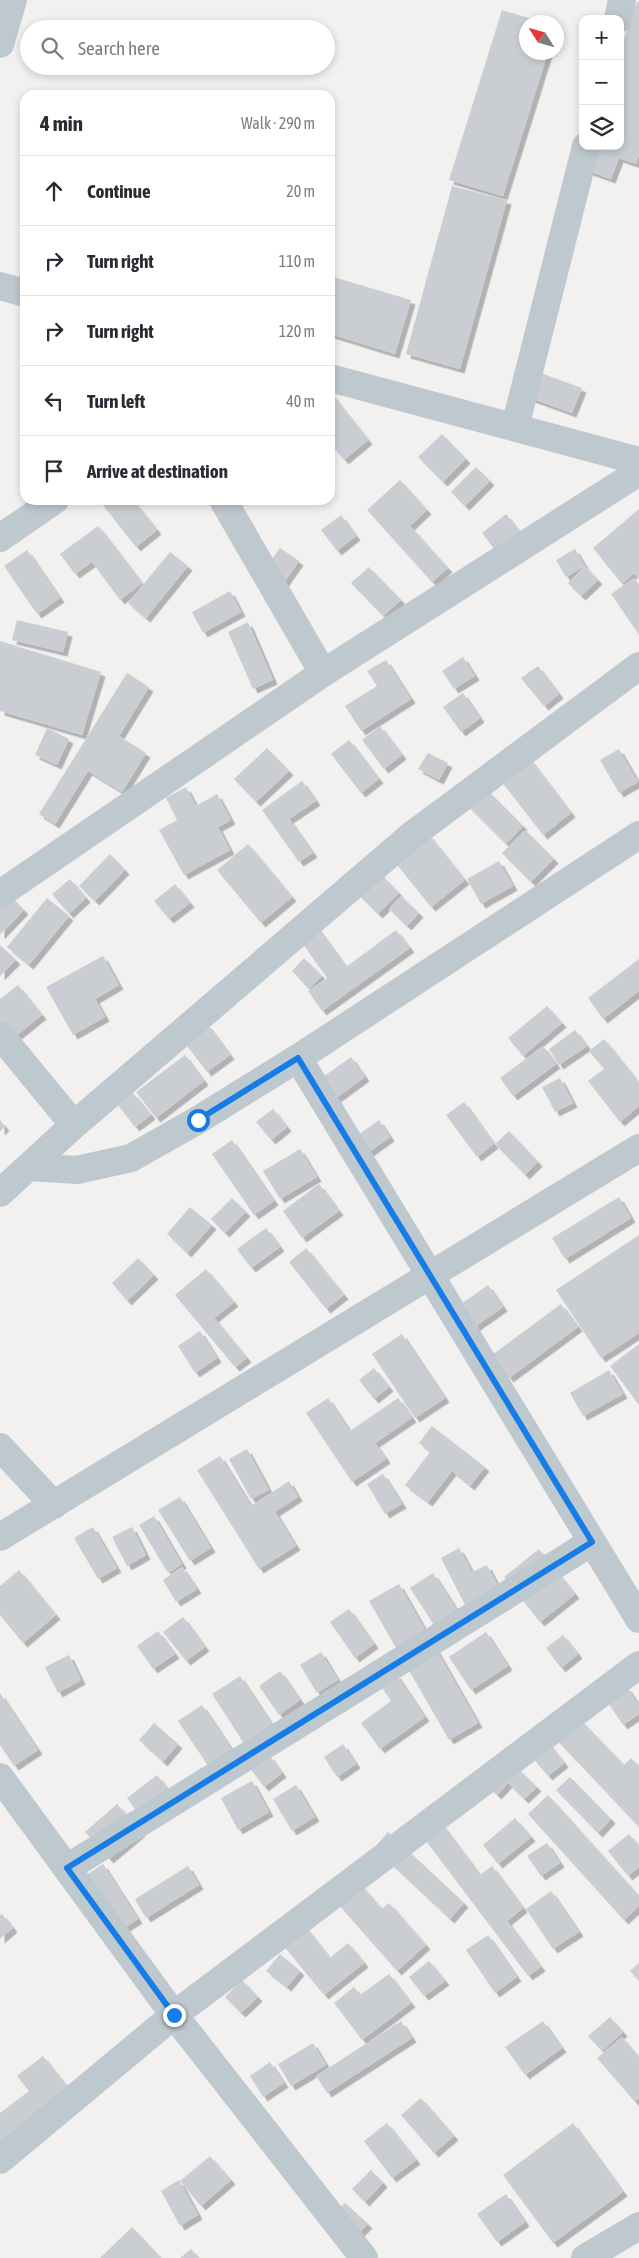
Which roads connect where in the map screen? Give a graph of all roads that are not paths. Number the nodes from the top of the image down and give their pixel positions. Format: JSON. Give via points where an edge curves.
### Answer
{"nodes":[{"id":1,"x":13,"y":0,"type":"edge"},
{"id":2,"x":622,"y":0,"type":"edge"},
{"id":3,"x":619,"y":15,"type":"edge"},
{"id":4,"x":0,"y":44,"type":"edge"},
{"id":5,"x":585,"y":150,"type":"edge"},
{"id":6,"x":0,"y":286,"type":"edge"},
{"id":7,"x":20,"y":292,"type":"edge"},
{"id":8,"x":335,"y":379,"type":"edge"},
{"id":9,"x":515,"y":427,"type":"junction"},
{"id":10,"x":639,"y":461,"type":"edge"},
{"id":11,"x":639,"y":472,"type":"edge"},
{"id":12,"x":48,"y":505,"type":"edge"},
{"id":13,"x":226,"y":505,"type":"edge"},
{"id":14,"x":0,"y":538,"type":"edge"},
{"id":15,"x":639,"y":666,"type":"edge"},
{"id":16,"x":323,"y":673,"type":"junction"},
{"id":17,"x":639,"y":835,"type":"edge"},
{"id":18,"x":0,"y":894,"type":"edge"},
{"id":19,"x":0,"y":1035,"type":"edge"},
{"id":20,"x":298,"y":1058,"type":"junction"},
{"id":21,"x":74,"y":1125,"type":"junction"},
{"id":22,"x":639,"y":1149,"type":"edge"},
{"id":23,"x":28,"y":1167,"type":"junction"},
{"id":24,"x":0,"y":1192,"type":"edge"},
{"id":25,"x":430,"y":1275,"type":"junction"},
{"id":26,"x":0,"y":1447,"type":"edge"},
{"id":27,"x":54,"y":1504,"type":"junction"},
{"id":28,"x":0,"y":1537,"type":"edge"},
{"id":29,"x":592,"y":1542,"type":"junction"},
{"id":30,"x":639,"y":1619,"type":"edge"},
{"id":31,"x":639,"y":1665,"type":"edge"},
{"id":32,"x":0,"y":1777,"type":"edge"},
{"id":33,"x":67,"y":1868,"type":"junction"},
{"id":34,"x":174,"y":2015,"type":"junction"},
{"id":35,"x":0,"y":2160,"type":"edge"},
{"id":36,"x":639,"y":2226,"type":"edge"},
{"id":37,"x":364,"y":2258,"type":"edge"},
{"id":38,"x":585,"y":2258,"type":"edge"}],
"edges":[{"from":1,"to":4,"type":"street"},
{"from":2,"to":3,"type":"street"},
{"from":5,"to":9,"type":"street"},
{"from":6,"to":7,"type":"street"},
{"from":8,"to":9,"type":"street"},
{"from":9,"to":10,"type":"street"},
{"from":11,"to":16,"type":"street"},
{"from":12,"to":14,"type":"street"},
{"from":13,"to":16,"type":"street"},
{"from":15,"to":21,"type":"street","via":[[412,835]]},
{"from":16,"to":18,"type":"street"},
{"from":17,"to":20,"type":"street"},
{"from":19,"to":21,"type":"street"},
{"from":20,"to":23,"type":"street","via":[[131,1158],[77,1170]]},
{"from":20,"to":25,"type":"street"},
{"from":21,"to":23,"type":"street"},
{"from":22,"to":25,"type":"street"},
{"from":23,"to":24,"type":"street"},
{"from":25,"to":27,"type":"street"},
{"from":25,"to":29,"type":"street"},
{"from":26,"to":27,"type":"street"},
{"from":27,"to":28,"type":"street"},
{"from":29,"to":30,"type":"street"},
{"from":29,"to":33,"type":"street"},
{"from":31,"to":34,"type":"street"},
{"from":32,"to":33,"type":"street"},
{"from":33,"to":34,"type":"street"},
{"from":34,"to":35,"type":"street"},
{"from":34,"to":37,"type":"street"},
{"from":36,"to":38,"type":"street"}]}
